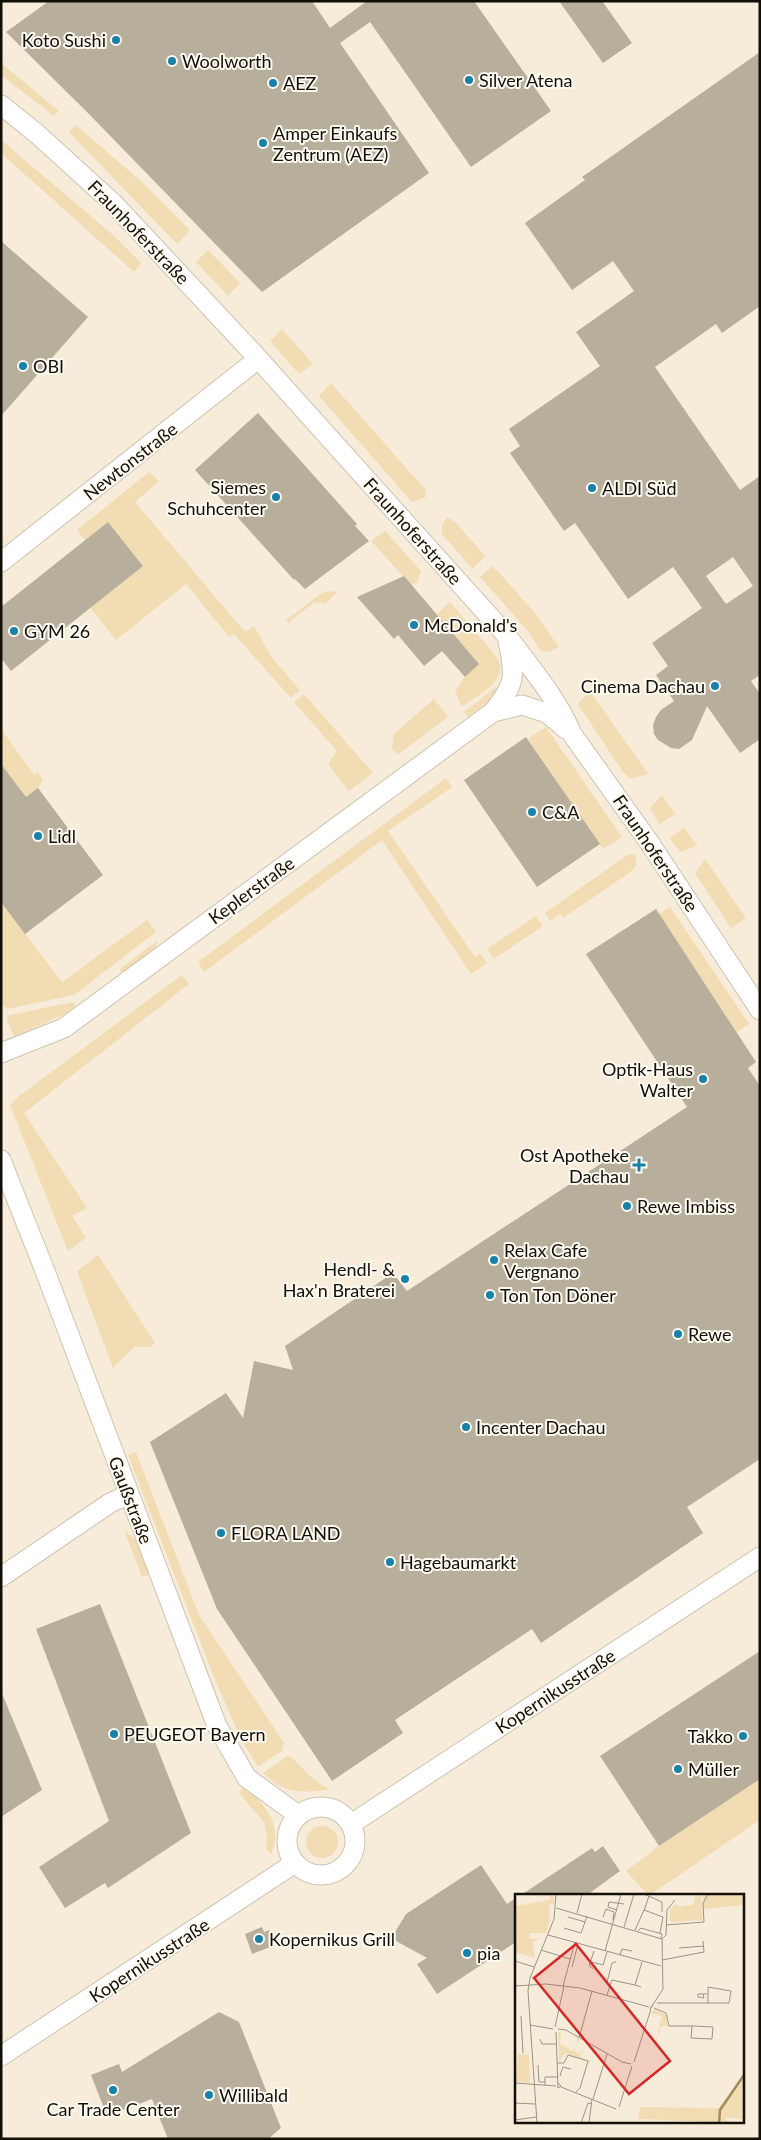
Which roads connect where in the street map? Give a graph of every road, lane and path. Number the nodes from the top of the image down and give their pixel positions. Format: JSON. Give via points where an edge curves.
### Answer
{"nodes":[{"id":1,"x":1,"y":105,"type":"edge"},
{"id":2,"x":258,"y":359,"type":"junction"},
{"id":3,"x":8,"y":557,"type":"edge"},
{"id":4,"x":507,"y":636,"type":"junction"},
{"id":5,"x":493,"y":712,"type":"junction"},
{"id":6,"x":572,"y":734,"type":"junction"},
{"id":7,"x":760,"y":1010,"type":"edge"},
{"id":8,"x":1,"y":1053,"type":"edge"},
{"id":9,"x":1,"y":1160,"type":"edge"},
{"id":10,"x":128,"y":1494,"type":"junction"},
{"id":11,"x":760,"y":1557,"type":"edge"},
{"id":12,"x":1,"y":1577,"type":"edge"},
{"id":13,"x":298,"y":1815,"type":"junction"},
{"id":14,"x":351,"y":1824,"type":"junction"},
{"id":15,"x":295,"y":1863,"type":"junction"},
{"id":16,"x":1,"y":2056,"type":"edge"}],
"edges":[{"from":1,"to":2,"type":"street","name":"Fraunhoferstraße","via":[[113,203]]},
{"from":2,"to":3,"type":"street","name":"Newtonstraße"},
{"from":2,"to":4,"type":"street","name":"Fraunhoferstraße"},
{"from":4,"to":5,"type":"street","name":"Keplerstraße","via":[[513,665],[512,682]]},
{"from":4,"to":6,"type":"street","name":"Fraunhoferstraße","via":[[566,718]]},
{"from":5,"to":6,"type":"street","name":"Keplerstraße","via":[[522,705],[547,714]]},
{"from":5,"to":8,"type":"street","name":"Keplerstraße","via":[[64,1028]]},
{"from":6,"to":7,"type":"street","name":"Fraunhoferstraße","via":[[649,842]]},
{"from":9,"to":10,"type":"street","name":"Gaußstraße"},
{"from":10,"to":12,"type":"street"},
{"from":10,"to":13,"type":"street","name":"Gaußstraße","via":[[217,1726],[247,1778]]},
{"from":11,"to":14,"type":"street","name":"Kopernikusstraße"},
{"from":13,"to":14,"type":"street","via":[[312,1808],[327,1807],[345,1816]]},
{"from":13,"to":15,"type":"street","via":[[287,1844]]},
{"from":14,"to":15,"type":"street","via":[[355,1846],[345,1866],[325,1875],[304,1871]]},
{"from":15,"to":16,"type":"street","name":"Kopernikusstraße"}]}
